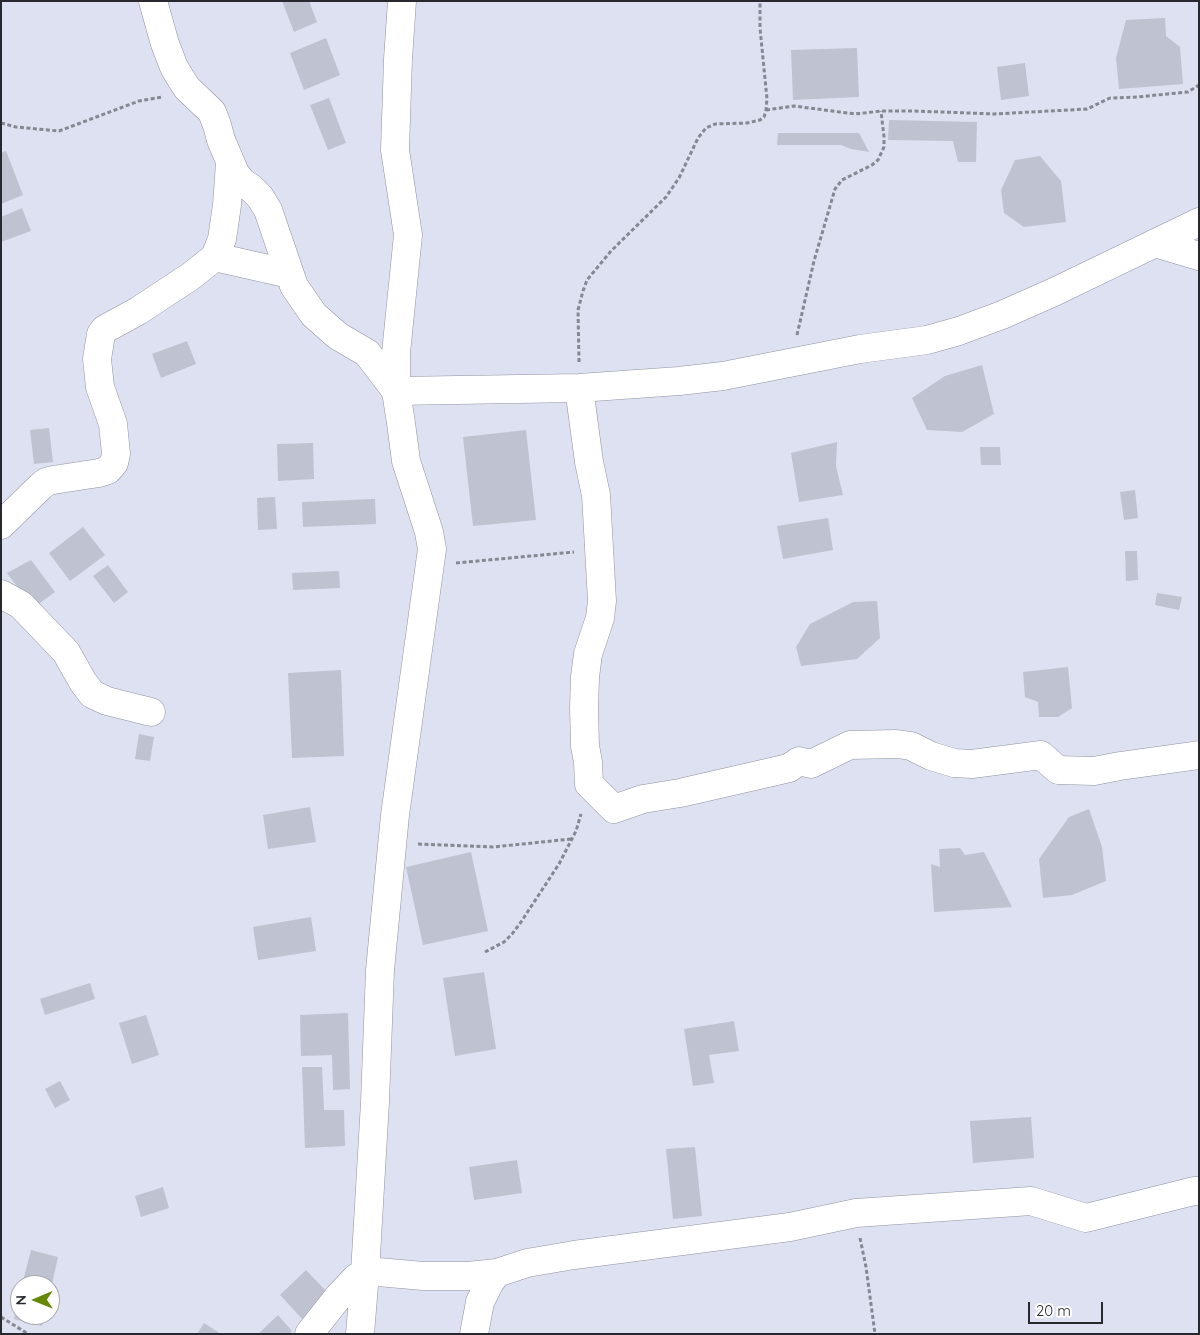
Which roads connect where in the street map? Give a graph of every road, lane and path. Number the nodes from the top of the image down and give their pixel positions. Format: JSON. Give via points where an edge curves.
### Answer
{"nodes":[{"id":1,"x":153,"y":1,"type":"edge"},
{"id":2,"x":402,"y":1,"type":"edge"},
{"id":3,"x":760,"y":1,"type":"edge"},
{"id":4,"x":1199,"y":85,"type":"edge"},
{"id":5,"x":195,"y":94,"type":"junction"},
{"id":6,"x":766,"y":110,"type":"junction"},
{"id":7,"x":881,"y":111,"type":"junction"},
{"id":8,"x":1,"y":123,"type":"edge"},
{"id":9,"x":230,"y":163,"type":"junction"},
{"id":10,"x":1199,"y":222,"type":"edge"},
{"id":11,"x":1155,"y":243,"type":"junction"},
{"id":12,"x":1199,"y":256,"type":"edge"},
{"id":13,"x":215,"y":257,"type":"junction"},
{"id":14,"x":290,"y":274,"type":"junction"},
{"id":15,"x":791,"y":363,"type":"junction"},
{"id":16,"x":579,"y":388,"type":"junction"},
{"id":17,"x":396,"y":391,"type":"junction"},
{"id":18,"x":1,"y":525,"type":"edge"},
{"id":19,"x":599,"y":550,"type":"junction"},
{"id":20,"x":430,"y":566,"type":"junction"},
{"id":21,"x":1,"y":594,"type":"edge"},
{"id":22,"x":151,"y":712,"type":"dead end"},
{"id":23,"x":1199,"y":755,"type":"edge"},
{"id":24,"x":589,"y":784,"type":"junction"},
{"id":25,"x":572,"y":839,"type":"junction"},
{"id":26,"x":393,"y":843,"type":"junction"},
{"id":27,"x":485,"y":952,"type":"dead end"},
{"id":28,"x":1199,"y":1191,"type":"edge"},
{"id":29,"x":856,"y":1213,"type":"junction"},
{"id":30,"x":365,"y":1273,"type":"junction"},
{"id":31,"x":496,"y":1273,"type":"junction"},
{"id":32,"x":1,"y":1317,"type":"edge"},
{"id":33,"x":28,"y":1334,"type":"edge"},
{"id":34,"x":309,"y":1334,"type":"edge"},
{"id":35,"x":360,"y":1334,"type":"edge"},
{"id":36,"x":474,"y":1334,"type":"edge"},
{"id":37,"x":874,"y":1334,"type":"edge"}],
"edges":[{"from":1,"to":5,"type":"street","via":[[174,67],[180,79]]},
{"from":2,"to":17,"type":"street","via":[[395,150],[408,235],[396,353]]},
{"from":3,"to":6,"type":"path"},
{"from":4,"to":7,"type":"path","via":[[1188,92],[1110,98],[1087,109],[994,114]]},
{"from":5,"to":8,"type":"path","via":[[139,101],[59,131]]},
{"from":5,"to":9,"type":"street","via":[[212,112]]},
{"from":6,"to":7,"type":"path","via":[[794,106],[854,114]]},
{"from":6,"to":16,"type":"path","via":[[760,120],[714,124],[706,128],[666,196],[611,251],[588,280],[578,310]]},
{"from":7,"to":15,"type":"path","via":[[884,147],[878,160],[842,180],[835,189],[814,261]]},
{"from":9,"to":13,"type":"street","via":[[222,239]]},
{"from":9,"to":14,"type":"street","via":[[242,182],[260,197],[268,210]]},
{"from":10,"to":11,"type":"street"},
{"from":11,"to":12,"type":"street"},
{"from":11,"to":15,"type":"street","via":[[1002,316],[959,331],[927,340],[860,348]]},
{"from":13,"to":14,"type":"street"},
{"from":13,"to":18,"type":"street","via":[[101,334],[97,358],[100,387],[113,424],[114,463],[99,473],[46,482]]},
{"from":14,"to":17,"type":"street","via":[[294,286],[314,315],[338,336],[367,353]]},
{"from":15,"to":16,"type":"street","via":[[679,382]]},
{"from":16,"to":17,"type":"street"},
{"from":16,"to":19,"type":"street","via":[[596,495]]},
{"from":17,"to":20,"type":"street","via":[[406,461],[429,532]]},
{"from":19,"to":20,"type":"path"},
{"from":19,"to":24,"type":"street","via":[[602,601],[585,676],[585,746]]},
{"from":20,"to":26,"type":"street"},
{"from":21,"to":22,"type":"street","via":[[21,604],[66,652],[92,694]]},
{"from":23,"to":24,"type":"street","via":[[1094,771],[1058,770],[1041,754],[972,764],[946,761],[911,746],[850,745],[811,764],[799,761],[789,768],[680,794],[643,799],[614,809]]},
{"from":24,"to":25,"type":"path"},
{"from":25,"to":26,"type":"path","via":[[493,847]]},
{"from":25,"to":27,"type":"path","via":[[512,934]]},
{"from":26,"to":30,"type":"street","via":[[380,970]]},
{"from":28,"to":29,"type":"street","via":[[1086,1218],[1030,1201]]},
{"from":29,"to":31,"type":"street","via":[[790,1227],[574,1255],[527,1263]]},
{"from":29,"to":37,"type":"path"},
{"from":30,"to":31,"type":"street","via":[[468,1276]]},
{"from":30,"to":34,"type":"street","via":[[339,1296]]},
{"from":30,"to":35,"type":"street"},
{"from":31,"to":36,"type":"street","via":[[480,1302]]},
{"from":32,"to":33,"type":"path"}]}
